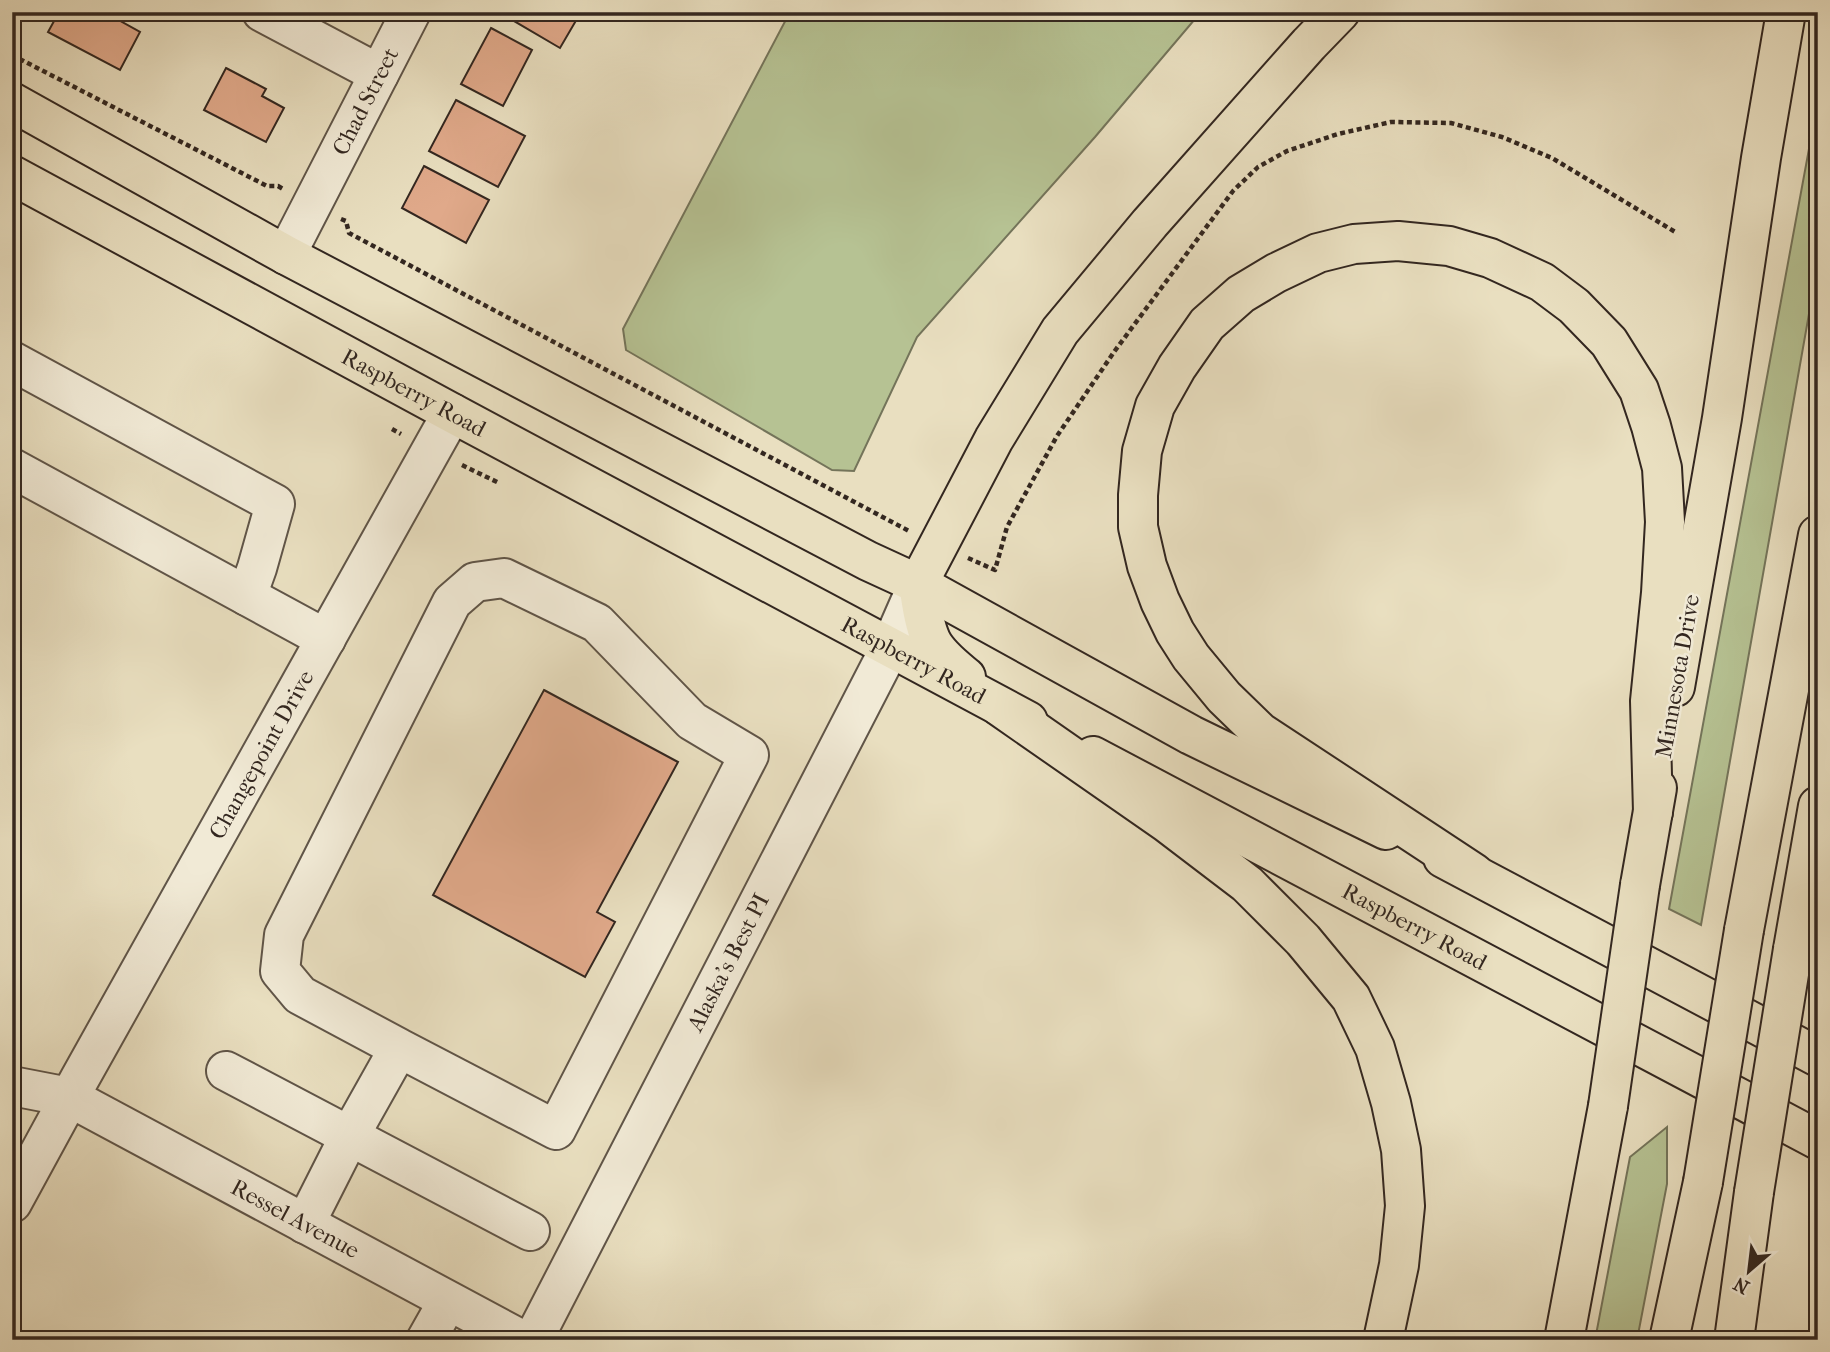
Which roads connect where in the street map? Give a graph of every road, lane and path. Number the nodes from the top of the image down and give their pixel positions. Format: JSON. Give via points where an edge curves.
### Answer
{"nodes":[{"id":1,"x":262,"y":12,"type":"edge"},
{"id":2,"x":411,"y":12,"type":"edge"},
{"id":3,"x":1340,"y":12,"type":"edge"},
{"id":4,"x":1786,"y":12,"type":"edge"},
{"id":5,"x":12,"y":55,"type":"edge"},
{"id":6,"x":379,"y":74,"type":"junction"},
{"id":7,"x":12,"y":102,"type":"edge"},
{"id":8,"x":12,"y":175,"type":"edge"},
{"id":9,"x":278,"y":186,"type":"dead end"},
{"id":10,"x":346,"y":221,"type":"dead end"},
{"id":11,"x":286,"y":255,"type":"junction"},
{"id":12,"x":12,"y":361,"type":"edge"},
{"id":13,"x":452,"y":413,"type":"junction"},
{"id":14,"x":12,"y":468,"type":"edge"},
{"id":15,"x":887,"y":520,"type":"dead end"},
{"id":16,"x":1818,"y":536,"type":"edge"},
{"id":17,"x":918,"y":584,"type":"junction"},
{"id":18,"x":247,"y":596,"type":"junction"},
{"id":19,"x":326,"y":639,"type":"junction"},
{"id":20,"x":890,"y":648,"type":"junction"},
{"id":21,"x":999,"y":706,"type":"junction"},
{"id":22,"x":1818,"y":806,"type":"edge"},
{"id":23,"x":1653,"y":812,"type":"junction"},
{"id":24,"x":1474,"y":873,"type":"junction"},
{"id":25,"x":399,"y":1048,"type":"junction"},
{"id":26,"x":1818,"y":1057,"type":"edge"},
{"id":27,"x":226,"y":1071,"type":"dead end"},
{"id":28,"x":12,"y":1086,"type":"edge"},
{"id":29,"x":69,"y":1097,"type":"junction"},
{"id":30,"x":349,"y":1137,"type":"junction"},
{"id":31,"x":1818,"y":1140,"type":"edge"},
{"id":32,"x":12,"y":1203,"type":"edge"},
{"id":33,"x":305,"y":1224,"type":"junction"},
{"id":34,"x":530,"y":1231,"type":"dead end"},
{"id":35,"x":449,"y":1301,"type":"junction"},
{"id":36,"x":426,"y":1340,"type":"edge"},
{"id":37,"x":522,"y":1340,"type":"edge"},
{"id":38,"x":533,"y":1340,"type":"edge"},
{"id":39,"x":1383,"y":1340,"type":"edge"},
{"id":40,"x":1564,"y":1340,"type":"edge"},
{"id":41,"x":1669,"y":1340,"type":"edge"},
{"id":42,"x":1734,"y":1340,"type":"edge"}],
"edges":[{"from":1,"to":6,"type":"street"},
{"from":2,"to":6,"type":"street","name":"Chad Street"},
{"from":3,"to":17,"type":"main road","via":[[1150,223],[1060,331],[994,439]]},
{"from":4,"to":23,"type":"main road","name":"Minnesota Drive"},
{"from":5,"to":9,"type":"path","via":[[267,186]]},
{"from":6,"to":11,"type":"street","name":"Chad Street"},
{"from":7,"to":11,"type":"main road"},
{"from":8,"to":13,"type":"main road","name":"Raspberry Road"},
{"from":10,"to":15,"type":"path","via":[[349,233]]},
{"from":11,"to":17,"type":"main road"},
{"from":12,"to":18,"type":"street","via":[[275,504]]},
{"from":13,"to":19,"type":"street","name":"Changepoint Drive"},
{"from":13,"to":20,"type":"main road","name":"Raspberry Road"},
{"from":14,"to":18,"type":"street"},
{"from":16,"to":41,"type":"main road","bridge":true,"via":[[1744,930],[1703,1182]]},
{"from":17,"to":20,"type":"street","name":"Alaska's Best PI"},
{"from":17,"to":21,"type":"main road","via":[[932,642]]},
{"from":17,"to":24,"type":"main road","via":[[1191,735]]},
{"from":18,"to":19,"type":"street"},
{"from":19,"to":29,"type":"street","name":"Changepoint Drive"},
{"from":20,"to":21,"type":"main road","name":"Raspberry Road"},
{"from":20,"to":38,"type":"street","name":"Alaska's Best PI"},
{"from":21,"to":31,"type":"main road","name":"Raspberry Road"},
{"from":21,"to":39,"type":"main road","via":[[1247,884],[1303,940],[1351,998],[1375,1048],[1401,1150],[1405,1206],[1399,1265]]},
{"from":22,"to":42,"type":"main road","bridge":true},
{"from":23,"to":24,"type":"main road","via":[[1650,701],[1665,522],[1662,468],[1639,390],[1609,342],[1574,306],[1542,282],[1490,258],[1449,246],[1398,242],[1354,244],[1318,253],[1276,272],[1215,316],[1155,406],[1142,451],[1138,495],[1138,527],[1147,566],[1160,601],[1191,657],[1260,732]]},
{"from":23,"to":40,"type":"main road","name":"Minnesota Drive","bridge":true,"via":[[1608,1106]]},
{"from":24,"to":26,"type":"main road"},
{"from":25,"to":25,"type":"street","via":[[556,1130],[749,755],[692,721],[597,624],[505,578],[475,582],[452,602],[284,935],[280,971],[300,995]]},
{"from":25,"to":30,"type":"street"},
{"from":27,"to":30,"type":"street"},
{"from":28,"to":29,"type":"street","name":"Ressel Avenue"},
{"from":29,"to":32,"type":"street","name":"Changepoint Drive"},
{"from":29,"to":33,"type":"street","name":"Ressel Avenue"},
{"from":30,"to":33,"type":"street"},
{"from":30,"to":34,"type":"street"},
{"from":33,"to":35,"type":"street","name":"Ressel Avenue"},
{"from":35,"to":36,"type":"street"},
{"from":35,"to":37,"type":"street","name":"Ressel Avenue"}]}
